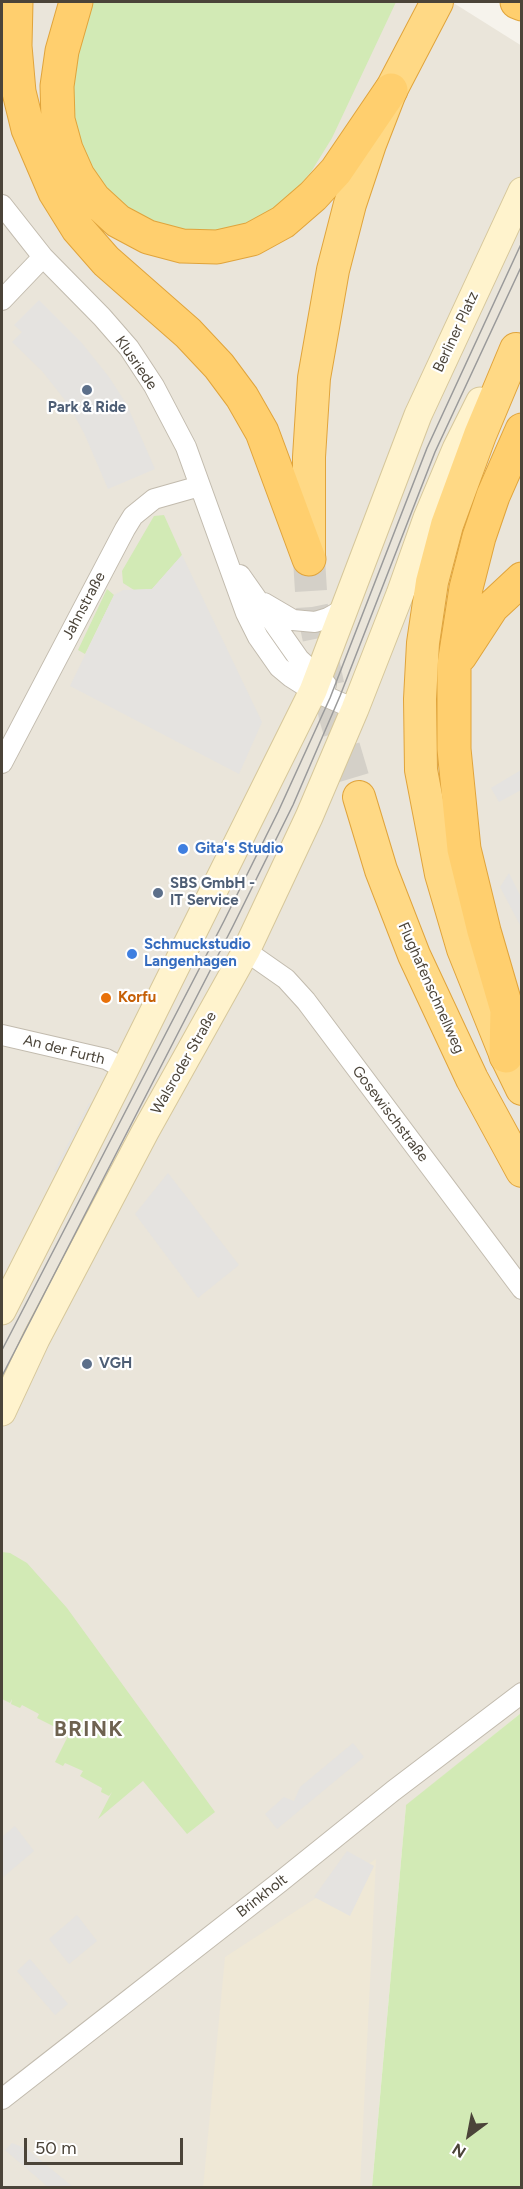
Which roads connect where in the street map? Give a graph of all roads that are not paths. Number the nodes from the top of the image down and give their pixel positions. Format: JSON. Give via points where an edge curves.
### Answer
{"nodes":[{"id":1,"x":16,"y":2,"type":"edge"},
{"id":2,"x":76,"y":2,"type":"edge"},
{"id":3,"x":437,"y":2,"type":"edge"},
{"id":4,"x":517,"y":2,"type":"edge"},
{"id":5,"x":522,"y":4,"type":"edge"},
{"id":6,"x":391,"y":90,"type":"junction"},
{"id":7,"x":522,"y":191,"type":"edge"},
{"id":8,"x":2,"y":205,"type":"edge"},
{"id":9,"x":43,"y":257,"type":"junction"},
{"id":10,"x":2,"y":300,"type":"edge"},
{"id":11,"x":519,"y":343,"type":"edge"},
{"id":12,"x":522,"y":430,"type":"edge"},
{"id":13,"x":200,"y":486,"type":"junction"},
{"id":14,"x":223,"y":550,"type":"junction"},
{"id":15,"x":309,"y":559,"type":"joint"},
{"id":16,"x":522,"y":579,"type":"edge"},
{"id":17,"x":253,"y":595,"type":"junction"},
{"id":18,"x":344,"y":609,"type":"junction"},
{"id":19,"x":454,"y":665,"type":"junction"},
{"id":20,"x":315,"y":684,"type":"junction"},
{"id":21,"x":355,"y":709,"type":"junction"},
{"id":22,"x":2,"y":763,"type":"edge"},
{"id":23,"x":358,"y":797,"type":"tunnel mouth"},
{"id":24,"x":246,"y":951,"type":"junction"},
{"id":25,"x":2,"y":1035,"type":"edge"},
{"id":26,"x":506,"y":1056,"type":"junction"},
{"id":27,"x":125,"y":1069,"type":"junction"},
{"id":28,"x":522,"y":1089,"type":"edge"},
{"id":29,"x":522,"y":1172,"type":"edge"},
{"id":30,"x":522,"y":1289,"type":"edge"},
{"id":31,"x":2,"y":1311,"type":"edge"},
{"id":32,"x":2,"y":1412,"type":"edge"},
{"id":33,"x":522,"y":1693,"type":"edge"},
{"id":34,"x":2,"y":2099,"type":"edge"}],
"edges":[{"from":1,"to":15,"type":"highway","via":[[19,92],[28,129],[55,192],[78,229],[106,261],[188,333],[242,397],[262,432]]},
{"from":2,"to":6,"type":"highway","via":[[57,86],[58,120],[66,149],[94,199],[118,221],[148,237],[182,246],[217,247],[252,239],[283,222],[336,171]]},
{"from":3,"to":6,"type":"highway"},
{"from":4,"to":5,"type":"highway"},
{"from":6,"to":15,"type":"highway","via":[[350,204],[323,324],[314,378],[309,457]]},
{"from":7,"to":18,"type":"main road","name":"Berliner Platz","via":[[421,409]]},
{"from":8,"to":9,"type":"street","name":"Klusriede"},
{"from":9,"to":10,"type":"street"},
{"from":9,"to":13,"type":"street","name":"Klusriede","via":[[129,348],[171,415]]},
{"from":11,"to":21,"type":"main road","name":"Walsroder Straße","via":[[480,401],[456,449]]},
{"from":11,"to":26,"type":"highway","via":[[447,525],[432,582],[420,699],[421,770],[441,874],[463,950]]},
{"from":12,"to":19,"type":"highway","via":[[479,537]]},
{"from":13,"to":14,"type":"street","name":"Klusriede"},
{"from":13,"to":22,"type":"street","name":"Jahnstraße","via":[[154,499],[133,516]]},
{"from":14,"to":17,"type":"street","name":"Klusriede"},
{"from":14,"to":20,"type":"street","name":"Klusriede","via":[[258,637],[291,677]]},
{"from":16,"to":19,"type":"highway","via":[[492,607]]},
{"from":17,"to":18,"type":"street","name":"Klusriede","via":[[293,620],[315,622]]},
{"from":17,"to":20,"type":"street","name":"Klusriede"},
{"from":18,"to":20,"type":"main road","name":"Berliner Platz"},
{"from":19,"to":26,"type":"highway","via":[[454,749],[464,849],[483,932],[507,1010]]},
{"from":20,"to":21,"type":"street","name":"Klusriede"},
{"from":20,"to":27,"type":"main road"},
{"from":21,"to":24,"type":"main road","name":"Walsroder Straße"},
{"from":23,"to":29,"type":"highway","name":"Flughafenschnellweg","via":[[414,955],[472,1079]]},
{"from":24,"to":30,"type":"street","name":"Gosewischstraße","via":[[286,979],[306,1001]]},
{"from":24,"to":32,"type":"main road","name":"Walsroder Straße","via":[[145,1132]]},
{"from":25,"to":27,"type":"street","name":"An der Furth","via":[[106,1059]]},
{"from":26,"to":28,"type":"highway"},
{"from":27,"to":31,"type":"main road"},
{"from":33,"to":34,"type":"street","name":"Brinkholt"}]}
